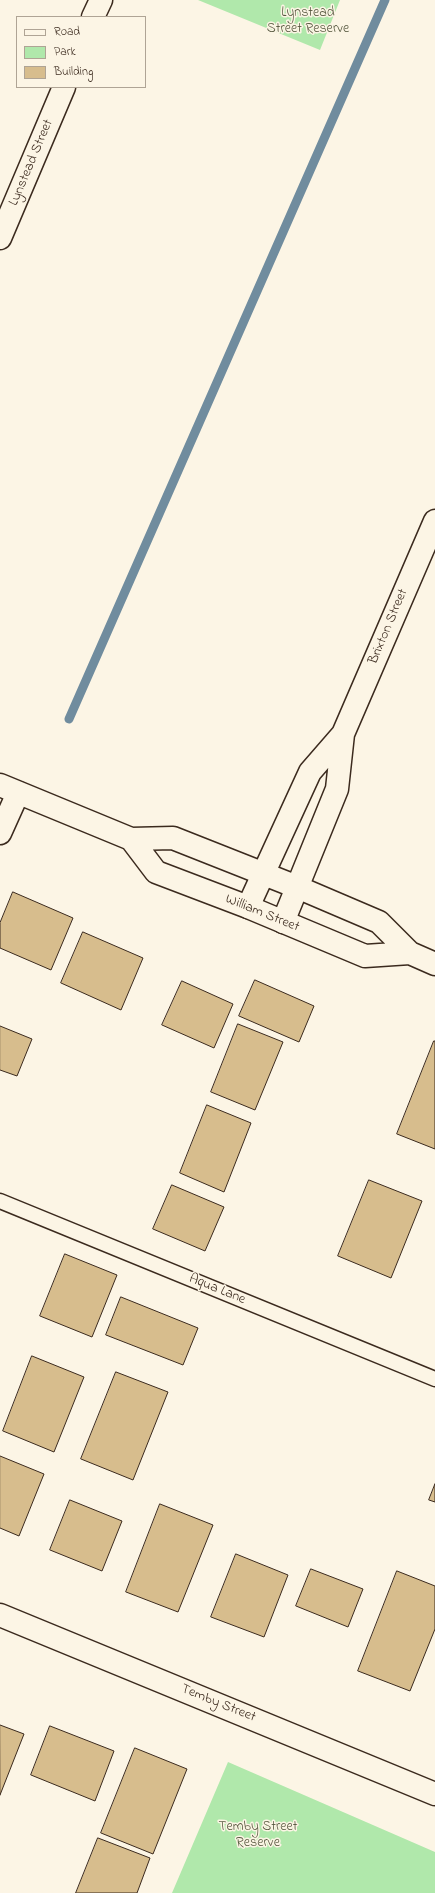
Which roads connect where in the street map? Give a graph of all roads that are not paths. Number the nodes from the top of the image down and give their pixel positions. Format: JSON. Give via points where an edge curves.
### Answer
{"nodes":[{"id":1,"x":101,"y":0,"type":"edge"},
{"id":2,"x":94,"y":16,"type":"edge"},
{"id":3,"x":64,"y":88,"type":"edge"},
{"id":4,"x":0,"y":238,"type":"edge"},
{"id":5,"x":435,"y":521,"type":"edge"},
{"id":6,"x":343,"y":734,"type":"junction"},
{"id":7,"x":9,"y":789,"type":"edge"},
{"id":8,"x":0,"y":833,"type":"edge"},
{"id":9,"x":131,"y":838,"type":"junction"},
{"id":10,"x":263,"y":873,"type":"junction"},
{"id":11,"x":297,"y":887,"type":"junction"},
{"id":12,"x":248,"y":907,"type":"junction"},
{"id":13,"x":283,"y":922,"type":"junction"},
{"id":14,"x":410,"y":953,"type":"junction"},
{"id":15,"x":435,"y":964,"type":"edge"},
{"id":16,"x":0,"y":1201,"type":"edge"},
{"id":17,"x":435,"y":1379,"type":"edge"},
{"id":18,"x":0,"y":1615,"type":"edge"},
{"id":19,"x":435,"y":1794,"type":"edge"}],
"edges":[{"from":1,"to":2,"type":"main road"},
{"from":3,"to":4,"type":"main road","name":"Lynstead Street"},
{"from":5,"to":6,"type":"main road","name":"Brixton Street"},
{"from":6,"to":10,"type":"main road","name":"Brixton Street","via":[[310,772]]},
{"from":6,"to":11,"type":"main road","name":"Brixton Street","via":[[337,789]]},
{"from":7,"to":8,"type":"main road"},
{"from":7,"to":9,"type":"main road","name":"William Street"},
{"from":9,"to":10,"type":"main road","name":"William Street","via":[[173,838]]},
{"from":9,"to":12,"type":"main road","name":"William Street","via":[[156,872]]},
{"from":10,"to":11,"type":"main road","name":"William Street"},
{"from":10,"to":12,"type":"main road","name":"Brixton Street"},
{"from":11,"to":13,"type":"main road","name":"Brixton Street"},
{"from":11,"to":14,"type":"main road","name":"William Street","via":[[379,922]]},
{"from":12,"to":13,"type":"main road","name":"William Street"},
{"from":13,"to":14,"type":"main road","name":"William Street","via":[[365,956]]},
{"from":14,"to":15,"type":"main road","name":"William Street"},
{"from":16,"to":17,"type":"lane","name":"Aqua Lane"},
{"from":18,"to":19,"type":"main road","name":"Temby Street"}]}
